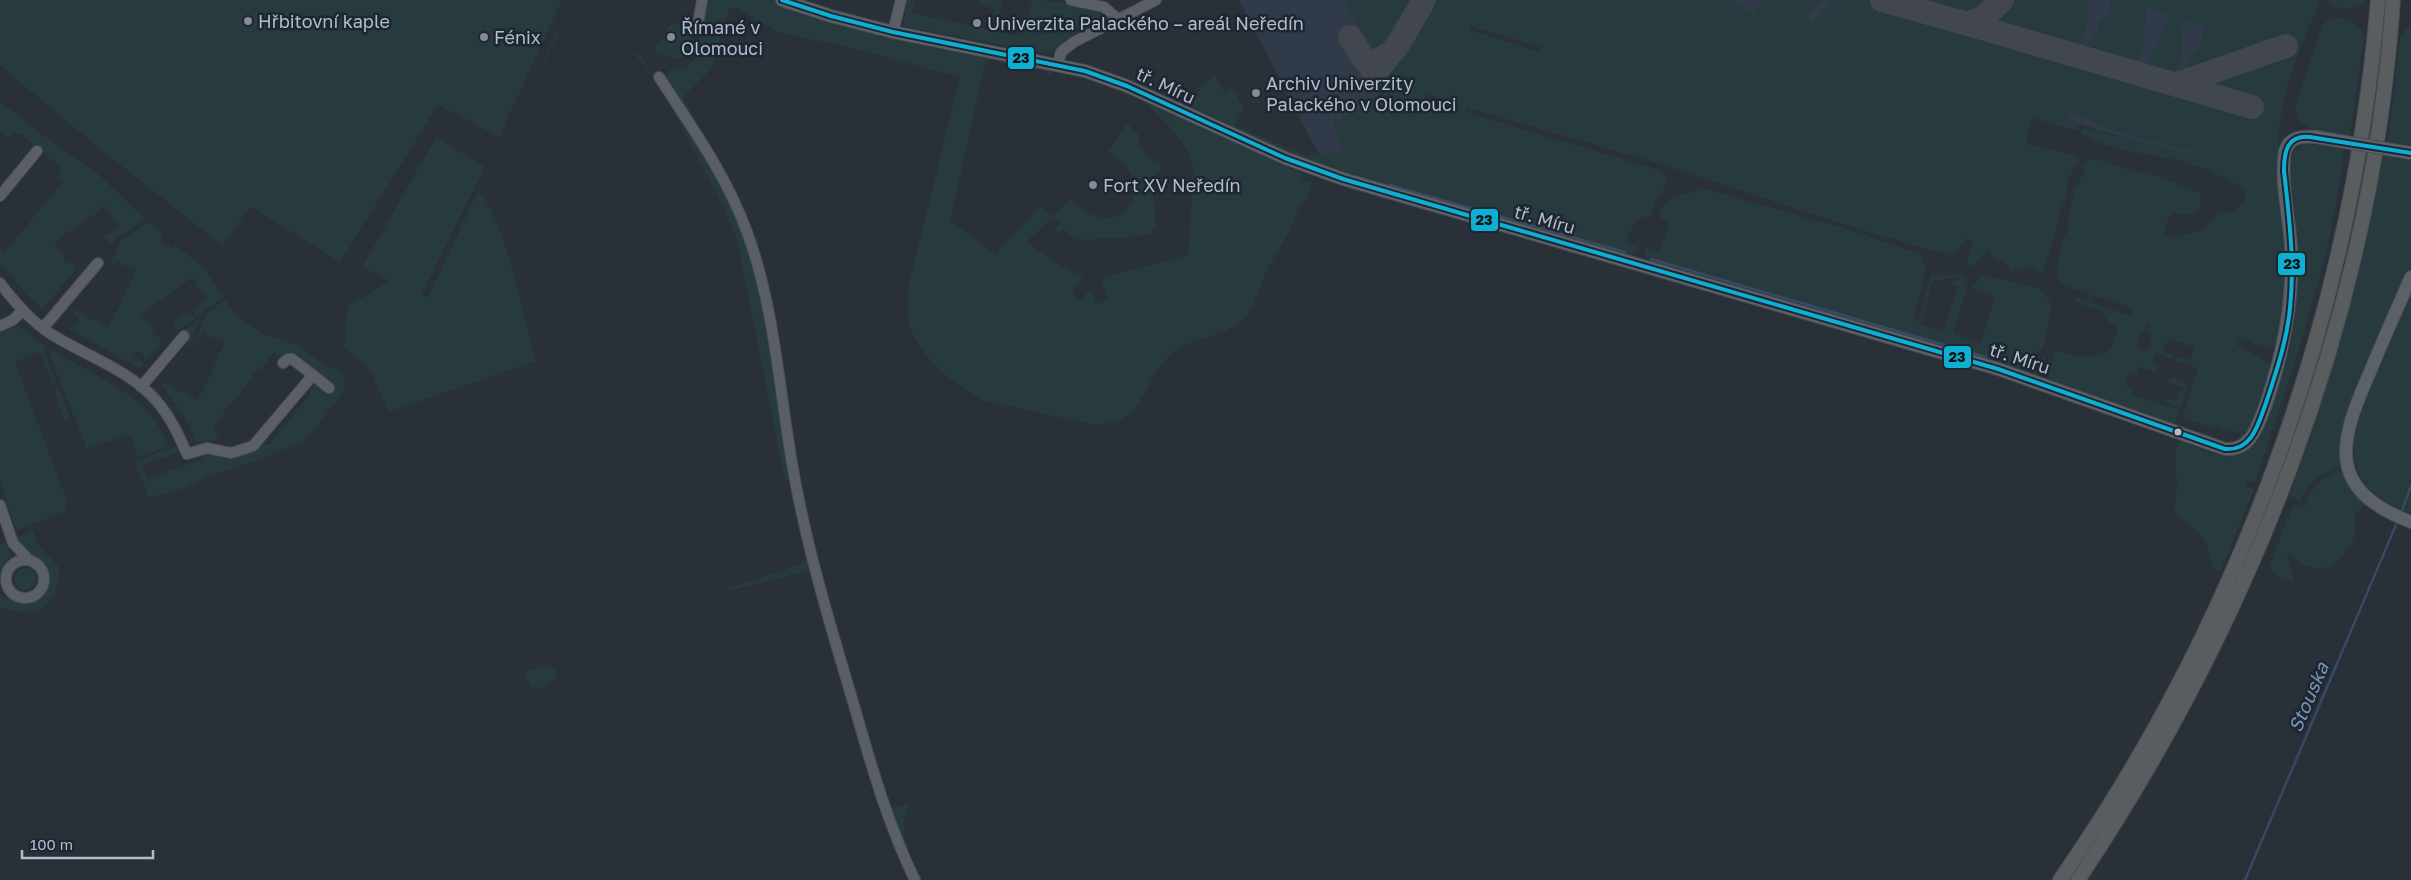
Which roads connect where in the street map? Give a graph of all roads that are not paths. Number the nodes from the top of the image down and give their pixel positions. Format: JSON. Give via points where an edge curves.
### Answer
{"nodes":[{"id":1,"x":702,"y":0,"type":"edge"},
{"id":2,"x":782,"y":0,"type":"edge"},
{"id":3,"x":901,"y":0,"type":"edge"},
{"id":4,"x":1071,"y":0,"type":"edge"},
{"id":5,"x":1156,"y":0,"type":"edge"},
{"id":6,"x":2378,"y":0,"type":"edge"},
{"id":7,"x":2393,"y":0,"type":"edge"},
{"id":8,"x":1118,"y":19,"type":"junction"},
{"id":9,"x":698,"y":24,"type":"dead end"},
{"id":10,"x":894,"y":32,"type":"junction"},
{"id":11,"x":1058,"y":64,"type":"junction"},
{"id":12,"x":659,"y":76,"type":"dead end"},
{"id":13,"x":37,"y":151,"type":"dead end"},
{"id":14,"x":2411,"y":153,"type":"edge"},
{"id":15,"x":0,"y":196,"type":"edge"},
{"id":16,"x":98,"y":263,"type":"dead end"},
{"id":17,"x":2411,"y":277,"type":"edge"},
{"id":18,"x":0,"y":284,"type":"edge"},
{"id":19,"x":22,"y":310,"type":"junction"},
{"id":20,"x":0,"y":326,"type":"edge"},
{"id":21,"x":43,"y":328,"type":"junction"},
{"id":22,"x":184,"y":336,"type":"dead end"},
{"id":23,"x":283,"y":363,"type":"dead end"},
{"id":24,"x":313,"y":375,"type":"junction"},
{"id":25,"x":141,"y":387,"type":"junction"},
{"id":26,"x":329,"y":388,"type":"dead end"},
{"id":27,"x":0,"y":505,"type":"edge"},
{"id":28,"x":2411,"y":522,"type":"edge"},
{"id":29,"x":14,"y":543,"type":"junction"},
{"id":30,"x":29,"y":560,"type":"junction"},
{"id":31,"x":6,"y":574,"type":"edge"},
{"id":32,"x":0,"y":591,"type":"edge"},
{"id":33,"x":13,"y":593,"type":"junction"},
{"id":34,"x":915,"y":880,"type":"edge"},
{"id":35,"x":2060,"y":880,"type":"edge"},
{"id":36,"x":2078,"y":880,"type":"edge"}],
"edges":[{"from":1,"to":9,"type":"street"},
{"from":2,"to":10,"type":"main road","name":"tř. Míru"},
{"from":3,"to":10,"type":"street"},
{"from":4,"to":8,"type":"street","via":[[1107,8]]},
{"from":5,"to":8,"type":"street"},
{"from":6,"to":35,"type":"highway","via":[[2365,117],[2346,221],[2318,335],[2275,465],[2223,592],[2167,707],[2111,803]]},
{"from":7,"to":36,"type":"highway","via":[[2369,182],[2343,298],[2300,437],[2254,557],[2196,683],[2138,786]]},
{"from":8,"to":11,"type":"street","via":[[1064,49]]},
{"from":10,"to":11,"type":"main road","name":"tř. Míru"},
{"from":11,"to":14,"type":"main road","name":"tř. Míru","bridge":true,"via":[[1118,82],[1238,138],[1343,179],[1998,369],[2213,447],[2230,450],[2243,446],[2255,432],[2282,350],[2290,309],[2291,259],[2284,171],[2285,151],[2289,143],[2296,138],[2316,137]]},
{"from":12,"to":34,"type":"street","via":[[718,172],[740,213],[752,247],[770,328],[792,466],[822,597],[895,838]]},
{"from":13,"to":15,"type":"street"},
{"from":16,"to":21,"type":"street"},
{"from":17,"to":28,"type":"main road","via":[[2352,415],[2345,448],[2348,468],[2363,494],[2383,509]]},
{"from":18,"to":19,"type":"street"},
{"from":19,"to":20,"type":"street","via":[[13,320]]},
{"from":19,"to":21,"type":"street"},
{"from":21,"to":25,"type":"street"},
{"from":22,"to":25,"type":"street"},
{"from":23,"to":24,"type":"street","via":[[292,359]]},
{"from":24,"to":25,"type":"street","via":[[256,443],[231,453],[207,448],[188,454],[167,414]]},
{"from":24,"to":26,"type":"street"},
{"from":27,"to":29,"type":"street"},
{"from":29,"to":30,"type":"street"},
{"from":29,"to":31,"type":"street"},
{"from":30,"to":31,"type":"street","via":[[20,560]]},
{"from":30,"to":33,"type":"street","via":[[42,570],[42,587],[29,597]]},
{"from":31,"to":33,"type":"street"},
{"from":32,"to":33,"type":"street"}]}
